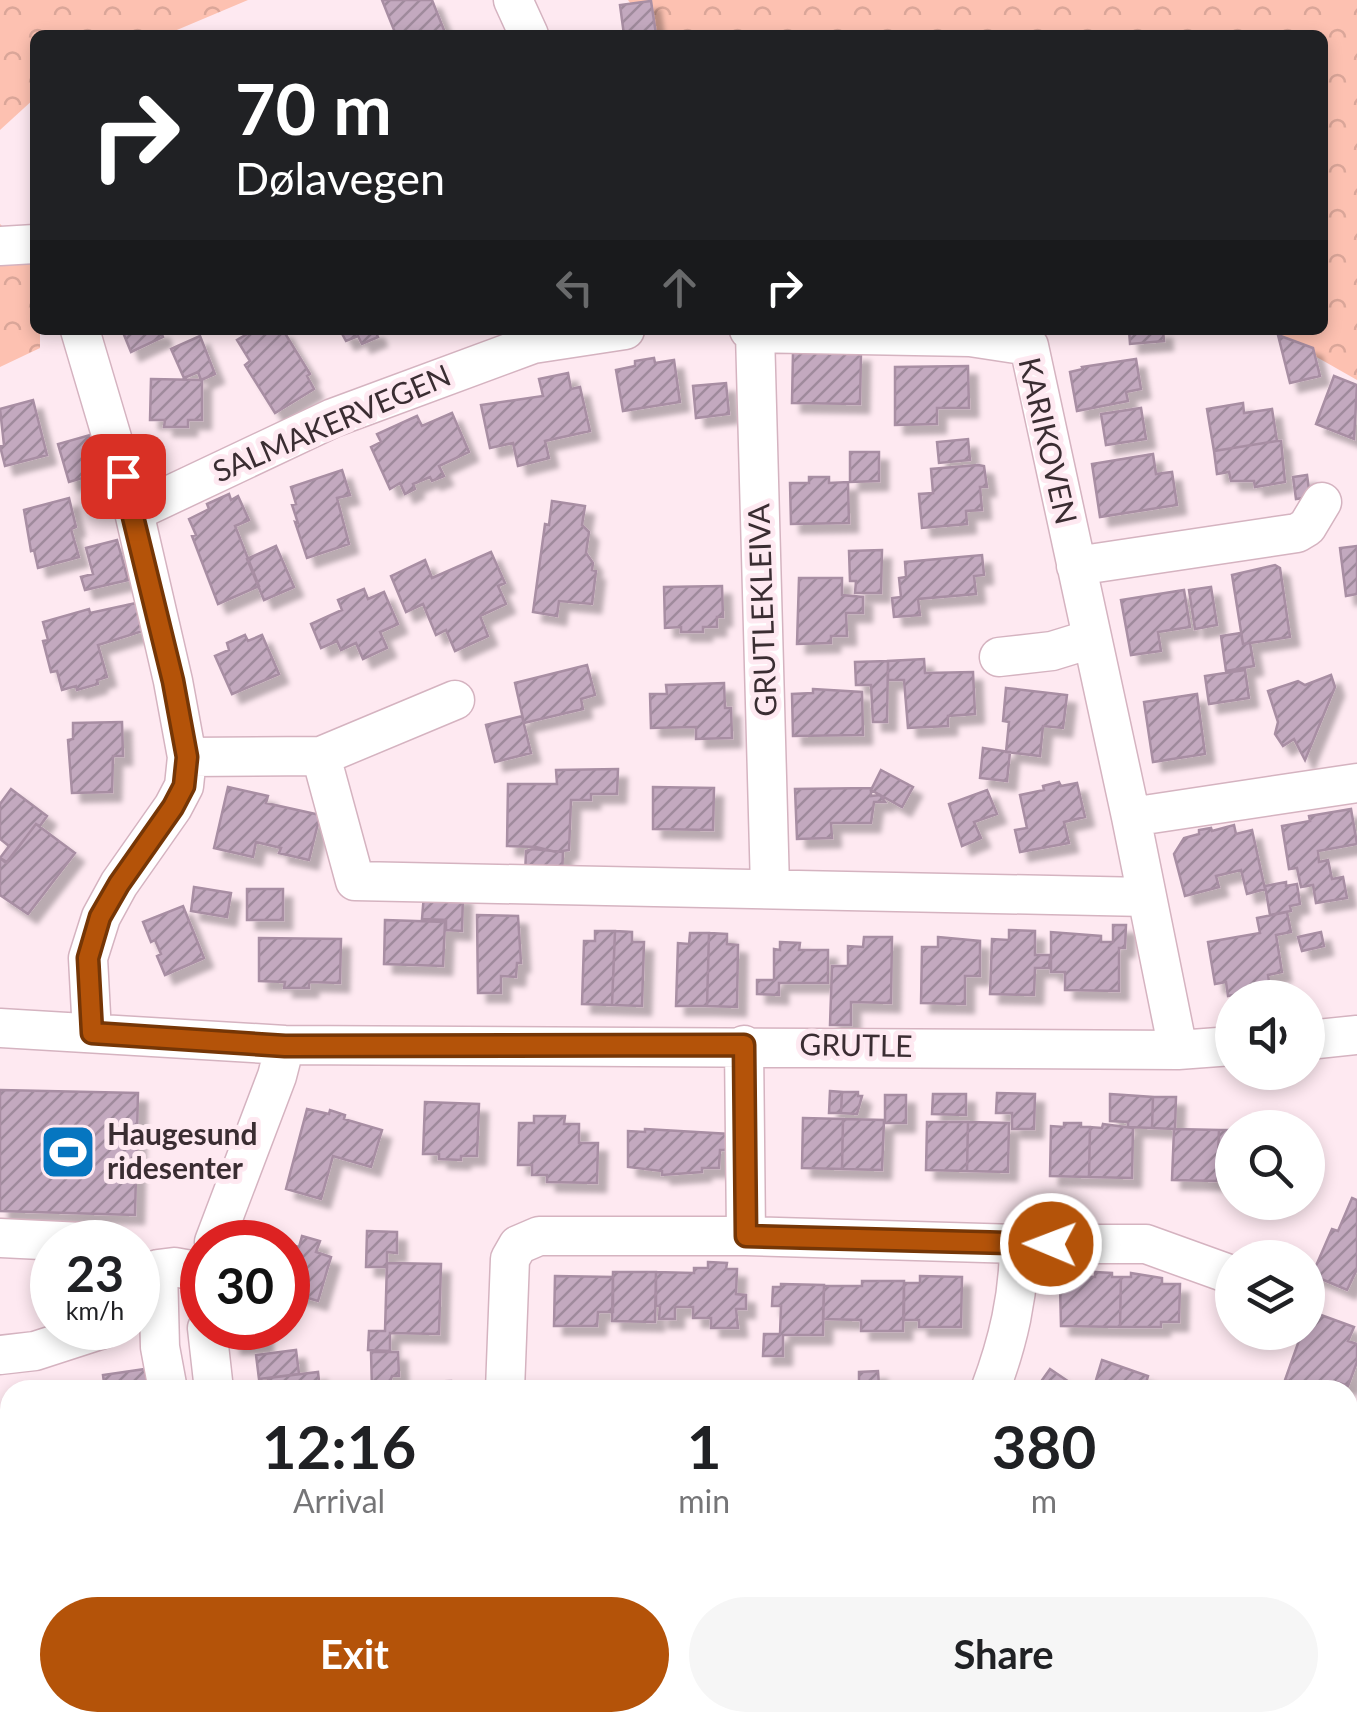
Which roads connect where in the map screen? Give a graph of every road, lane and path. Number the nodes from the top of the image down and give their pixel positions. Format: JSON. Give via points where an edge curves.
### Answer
{"nodes":[{"id":1,"x":512,"y":0,"type":"edge"},
{"id":2,"x":527,"y":30,"type":"edge"},
{"id":3,"x":30,"y":244,"type":"edge"},
{"id":4,"x":0,"y":246,"type":"edge"},
{"id":5,"x":81,"y":335,"type":"edge"},
{"id":6,"x":559,"y":335,"type":"edge"},
{"id":7,"x":752,"y":335,"type":"edge"},
{"id":8,"x":883,"y":335,"type":"edge"},
{"id":9,"x":532,"y":337,"type":"edge"},
{"id":10,"x":1322,"y":502,"type":"dead end"},
{"id":11,"x":134,"y":512,"type":"junction"},
{"id":12,"x":1076,"y":566,"type":"junction"},
{"id":13,"x":1091,"y":639,"type":"junction"},
{"id":14,"x":999,"y":657,"type":"dead end"},
{"id":15,"x":455,"y":700,"type":"dead end"},
{"id":16,"x":321,"y":756,"type":"junction"},
{"id":17,"x":187,"y":757,"type":"junction"},
{"id":18,"x":1357,"y":783,"type":"edge"},
{"id":19,"x":1132,"y":817,"type":"junction"},
{"id":20,"x":770,"y":888,"type":"junction"},
{"id":21,"x":1146,"y":898,"type":"junction"},
{"id":22,"x":0,"y":1028,"type":"edge"},
{"id":23,"x":92,"y":1033,"type":"junction"},
{"id":24,"x":1357,"y":1035,"type":"edge"},
{"id":25,"x":1325,"y":1038,"type":"edge"},
{"id":26,"x":744,"y":1045,"type":"junction"},
{"id":27,"x":285,"y":1046,"type":"junction"},
{"id":28,"x":1215,"y":1047,"type":"edge"},
{"id":29,"x":1178,"y":1050,"type":"junction"},
{"id":30,"x":222,"y":1220,"type":"edge"},
{"id":31,"x":746,"y":1236,"type":"junction"},
{"id":32,"x":0,"y":1238,"type":"edge"},
{"id":33,"x":30,"y":1239,"type":"edge"},
{"id":34,"x":1019,"y":1244,"type":"junction"},
{"id":35,"x":1215,"y":1269,"type":"edge"},
{"id":36,"x":160,"y":1347,"type":"edge"},
{"id":37,"x":35,"y":1350,"type":"edge"},
{"id":38,"x":209,"y":1350,"type":"edge"},
{"id":39,"x":0,"y":1355,"type":"edge"},
{"id":40,"x":166,"y":1380,"type":"edge"},
{"id":41,"x":213,"y":1380,"type":"edge"},
{"id":42,"x":505,"y":1380,"type":"edge"},
{"id":43,"x":994,"y":1380,"type":"edge"}],
"edges":[{"from":1,"to":2,"type":"street"},
{"from":3,"to":4,"type":"street"},
{"from":5,"to":11,"type":"street"},
{"from":6,"to":9,"type":"street","name":"SALMAKERVEGEN"},
{"from":7,"to":20,"type":"street","name":"GRUTLEKLEIVA"},
{"from":8,"to":12,"type":"street","name":"KARIKOVEN","via":[[1029,346]]},
{"from":9,"to":11,"type":"street","name":"SALMAKERVEGEN","via":[[333,418]]},
{"from":10,"to":12,"type":"street","name":"KARIKOVEN","via":[[1296,533]]},
{"from":11,"to":17,"type":"street"},
{"from":12,"to":13,"type":"street","name":"KARIKOVEN"},
{"from":13,"to":14,"type":"street"},
{"from":13,"to":19,"type":"street","name":"KARIKOVEN"},
{"from":15,"to":16,"type":"street"},
{"from":16,"to":17,"type":"street"},
{"from":16,"to":20,"type":"street","via":[[354,881]]},
{"from":17,"to":23,"type":"street","via":[[173,807],[100,917],[88,958]]},
{"from":18,"to":19,"type":"street"},
{"from":19,"to":21,"type":"street","name":"KARIKOVEN"},
{"from":20,"to":21,"type":"street"},
{"from":21,"to":29,"type":"street","name":"KARIKOVEN"},
{"from":22,"to":23,"type":"street","name":"GRUTLE"},
{"from":23,"to":27,"type":"street","name":"GRUTLE"},
{"from":24,"to":25,"type":"street"},
{"from":26,"to":27,"type":"street","name":"GRUTLE"},
{"from":26,"to":29,"type":"street","name":"GRUTLE"},
{"from":26,"to":31,"type":"street"},
{"from":27,"to":30,"type":"street"},
{"from":28,"to":29,"type":"street","name":"GRUTLE"},
{"from":31,"to":34,"type":"street"},
{"from":31,"to":42,"type":"street","via":[[540,1236],[518,1245],[510,1258]]},
{"from":32,"to":33,"type":"street"},
{"from":34,"to":35,"type":"street","via":[[1146,1244]]},
{"from":34,"to":43,"type":"street","via":[[1019,1290]]},
{"from":36,"to":40,"type":"street"},
{"from":37,"to":39,"type":"street"},
{"from":38,"to":41,"type":"street"}]}
